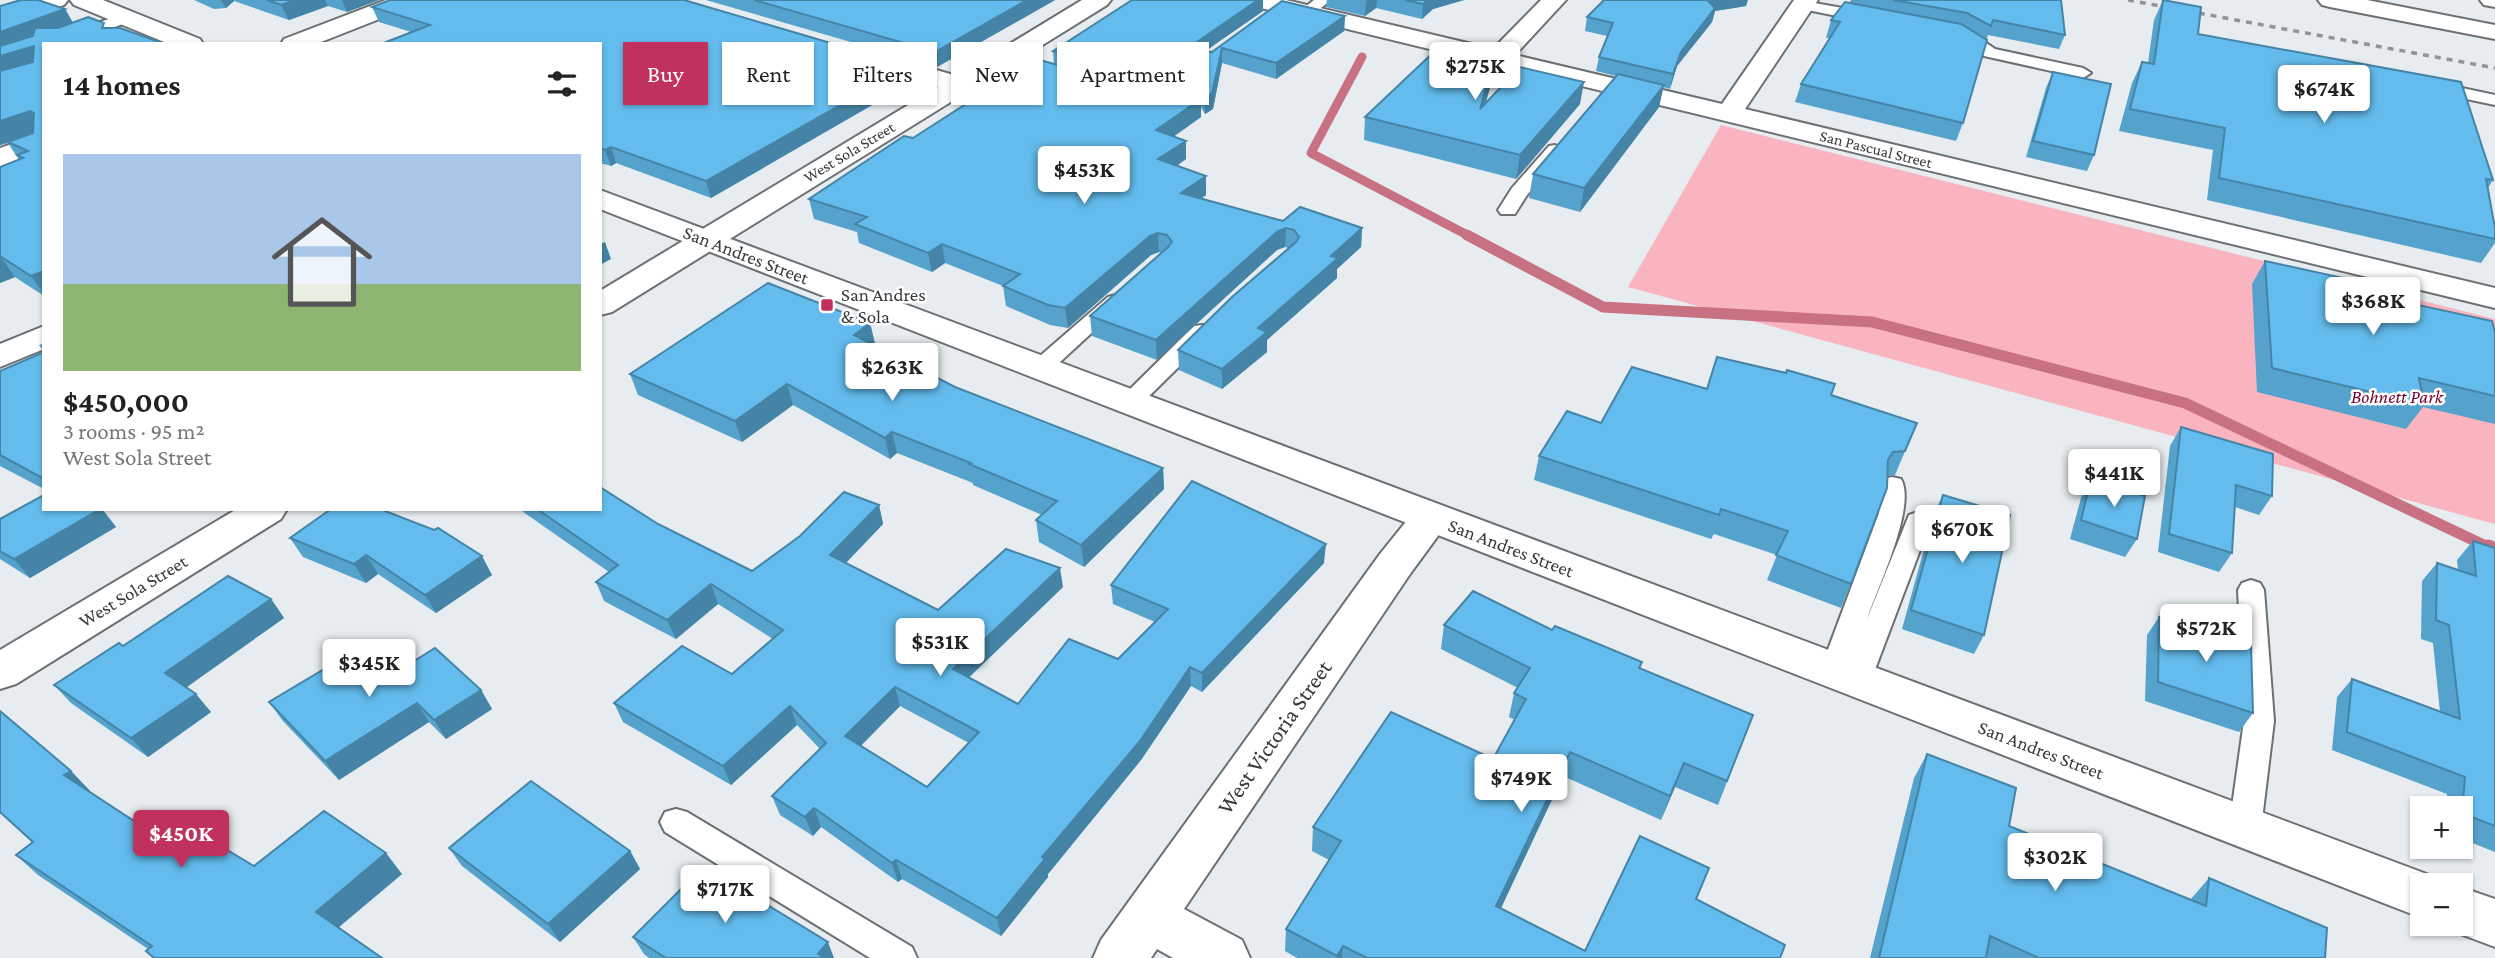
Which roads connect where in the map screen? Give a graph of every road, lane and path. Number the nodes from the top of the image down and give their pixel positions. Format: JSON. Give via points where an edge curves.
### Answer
{"nodes":[{"id":1,"x":56,"y":0,"type":"edge"},
{"id":2,"x":82,"y":0,"type":"edge"},
{"id":3,"x":407,"y":0,"type":"edge"},
{"id":4,"x":1098,"y":0,"type":"edge"},
{"id":5,"x":1554,"y":0,"type":"edge"},
{"id":6,"x":2330,"y":0,"type":"edge"},
{"id":7,"x":2343,"y":0,"type":"edge"},
{"id":8,"x":1805,"y":3,"type":"edge"},
{"id":9,"x":1287,"y":8,"type":"edge"},
{"id":10,"x":0,"y":19,"type":"edge"},
{"id":11,"x":1894,"y":22,"type":"edge"},
{"id":12,"x":2495,"y":23,"type":"edge"},
{"id":13,"x":130,"y":29,"type":"junction"},
{"id":14,"x":1934,"y":30,"type":"edge"},
{"id":15,"x":2495,"y":32,"type":"edge"},
{"id":16,"x":75,"y":36,"type":"junction"},
{"id":17,"x":58,"y":42,"type":"edge"},
{"id":18,"x":89,"y":42,"type":"edge"},
{"id":19,"x":186,"y":42,"type":"edge"},
{"id":20,"x":298,"y":42,"type":"edge"},
{"id":21,"x":1030,"y":42,"type":"edge"},
{"id":22,"x":1498,"y":58,"type":"junction"},
{"id":23,"x":2082,"y":73,"type":"dead end"},
{"id":24,"x":2423,"y":84,"type":"edge"},
{"id":25,"x":951,"y":90,"type":"edge"},
{"id":26,"x":2495,"y":100,"type":"edge"},
{"id":27,"x":1729,"y":113,"type":"junction"},
{"id":28,"x":1569,"y":134,"type":"edge"},
{"id":29,"x":42,"y":142,"type":"edge"},
{"id":30,"x":0,"y":158,"type":"edge"},
{"id":31,"x":602,"y":200,"type":"edge"},
{"id":32,"x":1508,"y":211,"type":"dead end"},
{"id":33,"x":706,"y":240,"type":"junction"},
{"id":34,"x":1130,"y":288,"type":"edge"},
{"id":35,"x":2495,"y":298,"type":"edge"},
{"id":36,"x":602,"y":304,"type":"edge"},
{"id":37,"x":1213,"y":320,"type":"edge"},
{"id":38,"x":42,"y":337,"type":"edge"},
{"id":39,"x":0,"y":357,"type":"edge"},
{"id":40,"x":1040,"y":368,"type":"junction"},
{"id":41,"x":1130,"y":402,"type":"junction"},
{"id":42,"x":1892,"y":485,"type":"dead end"},
{"id":43,"x":264,"y":511,"type":"edge"},
{"id":44,"x":1431,"y":518,"type":"junction"},
{"id":45,"x":1919,"y":521,"type":"dead end"},
{"id":46,"x":2252,"y":590,"type":"dead end"},
{"id":47,"x":0,"y":672,"type":"edge"},
{"id":48,"x":1845,"y":675,"type":"junction"},
{"id":49,"x":676,"y":822,"type":"dead end"},
{"id":50,"x":2245,"y":828,"type":"junction"},
{"id":51,"x":2410,"y":890,"type":"edge"},
{"id":52,"x":2473,"y":915,"type":"edge"},
{"id":53,"x":1149,"y":917,"type":"junction"},
{"id":54,"x":2495,"y":923,"type":"edge"},
{"id":55,"x":900,"y":958,"type":"edge"},
{"id":56,"x":1120,"y":958,"type":"edge"},
{"id":57,"x":1223,"y":958,"type":"edge"}],
"edges":[{"from":1,"to":10,"type":"main road"},
{"from":2,"to":13,"type":"main road"},
{"from":3,"to":20,"type":"main road"},
{"from":4,"to":21,"type":"main road","name":"West Sola Street"},
{"from":5,"to":22,"type":"main road"},
{"from":6,"to":15,"type":"main road"},
{"from":7,"to":12,"type":"main road"},
{"from":8,"to":11,"type":"lane"},
{"from":8,"to":27,"type":"main road"},
{"from":9,"to":22,"type":"main road","name":"San Pascual Street"},
{"from":13,"to":16,"type":"lane"},
{"from":13,"to":19,"type":"main road","via":[[158,31]]},
{"from":14,"to":23,"type":"lane","via":[[1961,35],[1990,53]]},
{"from":16,"to":17,"type":"lane"},
{"from":16,"to":18,"type":"lane"},
{"from":22,"to":27,"type":"main road","name":"San Pascual Street","via":[[1602,95]]},
{"from":24,"to":26,"type":"lane"},
{"from":25,"to":33,"type":"main road","name":"West Sola Street"},
{"from":27,"to":35,"type":"main road","name":"San Pascual Street"},
{"from":28,"to":32,"type":"lane"},
{"from":29,"to":30,"type":"main road"},
{"from":31,"to":33,"type":"main road","name":"San Andres Street"},
{"from":33,"to":36,"type":"main road","name":"West Sola Street"},
{"from":33,"to":40,"type":"main road","name":"San Andres Street"},
{"from":34,"to":40,"type":"lane"},
{"from":37,"to":41,"type":"lane"},
{"from":38,"to":39,"type":"main road"},
{"from":40,"to":41,"type":"main road","name":"San Andres Street"},
{"from":41,"to":44,"type":"main road","name":"San Andres Street"},
{"from":42,"to":48,"type":"lane","via":[[1892,513]]},
{"from":43,"to":47,"type":"main road","name":"West Sola Street"},
{"from":44,"to":48,"type":"main road","name":"San Andres Street"},
{"from":44,"to":53,"type":"main road","name":"West Victoria Street"},
{"from":45,"to":48,"type":"lane"},
{"from":46,"to":50,"type":"lane","via":[[2259,721]]},
{"from":48,"to":50,"type":"main road","name":"San Andres Street"},
{"from":49,"to":55,"type":"lane"},
{"from":50,"to":51,"type":"main road","name":"San Andres Street"},
{"from":52,"to":54,"type":"main road"},
{"from":53,"to":56,"type":"main road","name":"West Victoria Street"},
{"from":53,"to":57,"type":"main road"}]}
